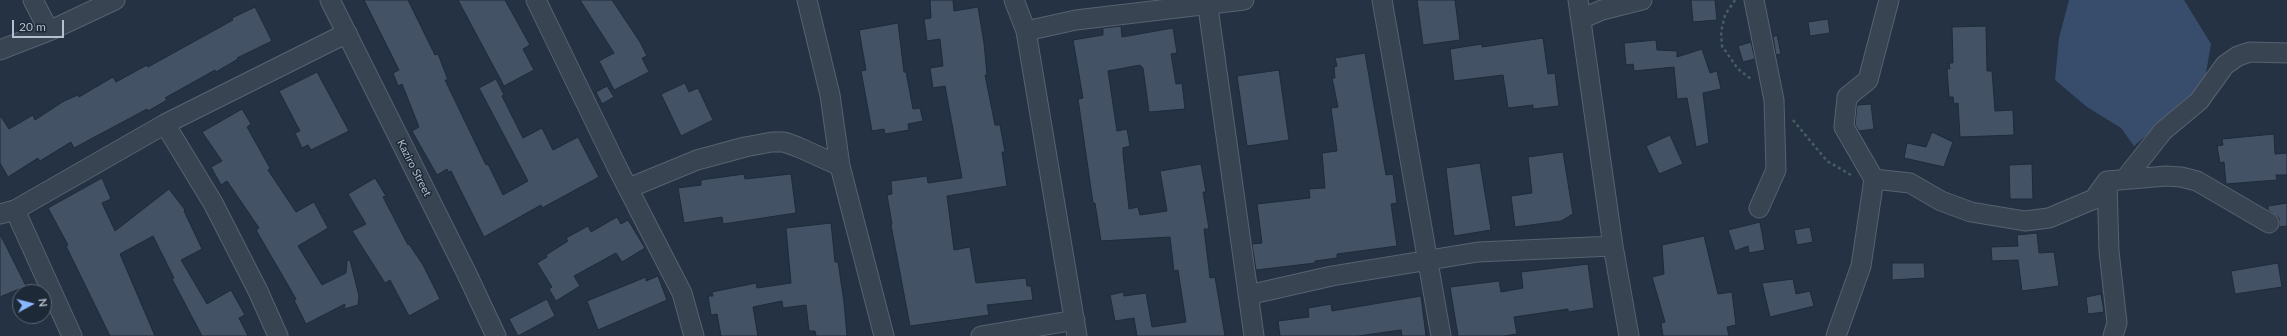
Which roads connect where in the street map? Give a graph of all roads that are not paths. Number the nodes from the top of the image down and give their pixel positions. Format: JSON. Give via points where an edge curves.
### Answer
{"nodes":[{"id":1,"x":33,"y":0,"type":"edge"},
{"id":2,"x":115,"y":0,"type":"edge"},
{"id":3,"x":330,"y":0,"type":"edge"},
{"id":4,"x":536,"y":0,"type":"edge"},
{"id":5,"x":807,"y":0,"type":"edge"},
{"id":6,"x":1014,"y":0,"type":"edge"},
{"id":7,"x":1244,"y":0,"type":"edge"},
{"id":8,"x":1382,"y":0,"type":"edge"},
{"id":9,"x":1578,"y":0,"type":"edge"},
{"id":10,"x":1642,"y":0,"type":"edge"},
{"id":11,"x":1754,"y":0,"type":"edge"},
{"id":12,"x":1889,"y":0,"type":"edge"},
{"id":13,"x":1207,"y":2,"type":"edge"},
{"id":14,"x":1581,"y":19,"type":"junction"},
{"id":15,"x":49,"y":31,"type":"junction"},
{"id":16,"x":1026,"y":31,"type":"junction"},
{"id":17,"x":347,"y":33,"type":"junction"},
{"id":18,"x":0,"y":50,"type":"edge"},
{"id":19,"x":2287,"y":54,"type":"edge"},
{"id":20,"x":165,"y":124,"type":"junction"},
{"id":21,"x":840,"y":166,"type":"junction"},
{"id":22,"x":1874,"y":179,"type":"junction"},
{"id":23,"x":2116,"y":180,"type":"junction"},
{"id":24,"x":629,"y":188,"type":"junction"},
{"id":25,"x":1759,"y":208,"type":"dead end"},
{"id":26,"x":8,"y":212,"type":"edge"},
{"id":27,"x":2269,"y":223,"type":"dead end"},
{"id":28,"x":1613,"y":246,"type":"junction"},
{"id":29,"x":1429,"y":261,"type":"junction"},
{"id":30,"x":1248,"y":295,"type":"junction"},
{"id":31,"x":1076,"y":328,"type":"edge"},
{"id":32,"x":2116,"y":334,"type":"edge"},
{"id":33,"x":72,"y":336,"type":"edge"},
{"id":34,"x":278,"y":336,"type":"edge"},
{"id":35,"x":496,"y":336,"type":"edge"},
{"id":36,"x":694,"y":336,"type":"edge"},
{"id":37,"x":884,"y":336,"type":"edge"},
{"id":38,"x":981,"y":336,"type":"edge"},
{"id":39,"x":1254,"y":336,"type":"edge"},
{"id":40,"x":1441,"y":336,"type":"edge"},
{"id":41,"x":1629,"y":336,"type":"edge"},
{"id":42,"x":1836,"y":336,"type":"edge"}],
"edges":[{"from":1,"to":15,"type":"street"},
{"from":2,"to":15,"type":"street"},
{"from":3,"to":17,"type":"street","name":"Kaziro Street"},
{"from":4,"to":24,"type":"street"},
{"from":5,"to":21,"type":"street","via":[[830,95]]},
{"from":6,"to":16,"type":"street"},
{"from":7,"to":13,"type":"street"},
{"from":8,"to":29,"type":"street"},
{"from":9,"to":14,"type":"street"},
{"from":10,"to":14,"type":"street","via":[[1602,10]]},
{"from":11,"to":25,"type":"street","via":[[1774,100],[1776,170]]},
{"from":12,"to":22,"type":"street","via":[[1868,80],[1847,97],[1844,127]]},
{"from":13,"to":16,"type":"street","via":[[1076,20]]},
{"from":13,"to":30,"type":"street"},
{"from":14,"to":28,"type":"street"},
{"from":15,"to":18,"type":"street"},
{"from":16,"to":31,"type":"street"},
{"from":17,"to":20,"type":"street"},
{"from":17,"to":35,"type":"street","name":"Kaziro Street"},
{"from":19,"to":23,"type":"street","via":[[2250,52],[2225,65],[2199,101],[2163,131]]},
{"from":20,"to":26,"type":"street"},
{"from":20,"to":34,"type":"street","via":[[213,203]]},
{"from":21,"to":24,"type":"street","via":[[784,142],[772,142],[697,160]]},
{"from":21,"to":37,"type":"street"},
{"from":22,"to":23,"type":"street","via":[[1910,183],[1970,212],[2025,221],[2049,218],[2094,199]]},
{"from":22,"to":42,"type":"street","via":[[1862,266]]},
{"from":23,"to":27,"type":"street","via":[[2181,176],[2197,181]]},
{"from":23,"to":32,"type":"street","via":[[2110,251]]},
{"from":24,"to":36,"type":"street","via":[[682,293]]},
{"from":26,"to":33,"type":"street"},
{"from":28,"to":29,"type":"street","via":[[1478,252]]},
{"from":28,"to":41,"type":"street"},
{"from":29,"to":30,"type":"street","via":[[1332,276]]},
{"from":29,"to":40,"type":"street"},
{"from":30,"to":39,"type":"street"},
{"from":31,"to":38,"type":"street"}]}
